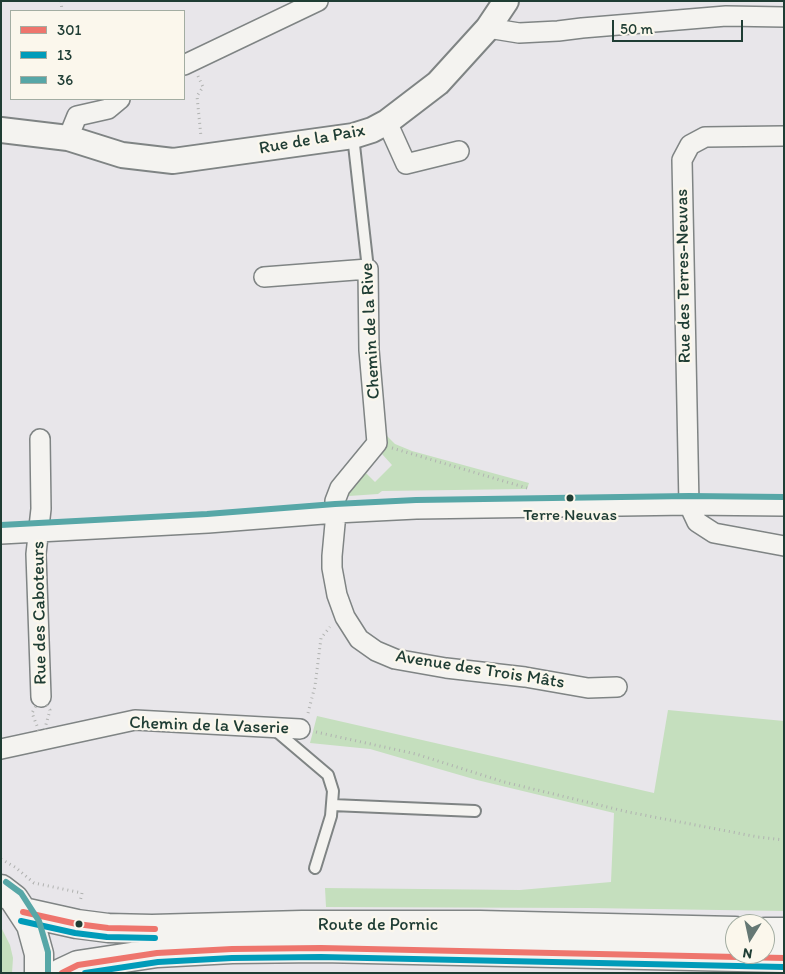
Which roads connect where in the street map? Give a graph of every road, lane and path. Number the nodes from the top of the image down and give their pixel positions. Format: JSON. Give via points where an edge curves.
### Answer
{"nodes":[{"id":1,"x":506,"y":1,"type":"edge"},
{"id":2,"x":311,"y":3,"type":"edge"},
{"id":3,"x":784,"y":17,"type":"edge"},
{"id":4,"x":488,"y":28,"type":"junction"},
{"id":5,"x":188,"y":63,"type":"edge"},
{"id":6,"x":119,"y":100,"type":"edge"},
{"id":7,"x":76,"y":107,"type":"edge"},
{"id":8,"x":387,"y":122,"type":"junction"},
{"id":9,"x":1,"y":130,"type":"edge"},
{"id":10,"x":353,"y":136,"type":"junction"},
{"id":11,"x":784,"y":136,"type":"edge"},
{"id":12,"x":68,"y":138,"type":"junction"},
{"id":13,"x":459,"y":151,"type":"dead end"},
{"id":14,"x":204,"y":158,"type":"junction"},
{"id":15,"x":368,"y":268,"type":"junction"},
{"id":16,"x":264,"y":277,"type":"dead end"},
{"id":17,"x":40,"y":439,"type":"dead end"},
{"id":18,"x":377,"y":443,"type":"junction"},
{"id":19,"x":688,"y":505,"type":"junction"},
{"id":20,"x":784,"y":506,"type":"edge"},
{"id":21,"x":550,"y":507,"type":"junction"},
{"id":22,"x":336,"y":513,"type":"junction"},
{"id":23,"x":38,"y":532,"type":"junction"},
{"id":24,"x":1,"y":534,"type":"edge"},
{"id":25,"x":784,"y":546,"type":"edge"},
{"id":26,"x":345,"y":617,"type":"junction"},
{"id":27,"x":617,"y":687,"type":"dead end"},
{"id":28,"x":41,"y":697,"type":"junction"},
{"id":29,"x":272,"y":728,"type":"junction"},
{"id":30,"x":300,"y":729,"type":"junction"},
{"id":31,"x":42,"y":739,"type":"junction"},
{"id":32,"x":1,"y":749,"type":"edge"},
{"id":33,"x":332,"y":805,"type":"junction"},
{"id":34,"x":475,"y":811,"type":"dead end"},
{"id":35,"x":784,"y":840,"type":"edge"},
{"id":36,"x":1,"y":859,"type":"edge"},
{"id":37,"x":316,"y":868,"type":"dead end"},
{"id":38,"x":1,"y":888,"type":"edge"},
{"id":39,"x":80,"y":903,"type":"dead end"},
{"id":40,"x":23,"y":912,"type":"junction"},
{"id":41,"x":725,"y":931,"type":"edge"},
{"id":42,"x":784,"y":958,"type":"edge"},
{"id":43,"x":39,"y":973,"type":"edge"},
{"id":44,"x":61,"y":973,"type":"edge"}],
"edges":[{"from":1,"to":4,"type":"street","name":"Rue de la Paix"},
{"from":2,"to":5,"type":"street"},
{"from":3,"to":4,"type":"street","via":[[726,16],[519,33]]},
{"from":4,"to":8,"type":"street","name":"Rue de la Paix","via":[[445,78]]},
{"from":5,"to":14,"type":"path","via":[[203,87],[197,96]]},
{"from":6,"to":7,"type":"street","via":[[108,110]]},
{"from":7,"to":12,"type":"street"},
{"from":8,"to":10,"type":"street","name":"Rue de la Paix"},
{"from":8,"to":13,"type":"street","via":[[406,164]]},
{"from":9,"to":12,"type":"street","name":"Rue de la Paix"},
{"from":10,"to":14,"type":"street","name":"Rue de la Paix"},
{"from":10,"to":15,"type":"lane","name":"Chemin de la Rive"},
{"from":11,"to":19,"type":"street","name":"Rue des Terres-Neuvas","via":[[705,138],[690,145],[682,160]]},
{"from":12,"to":14,"type":"street","name":"Rue de la Paix","via":[[122,155],[173,161]]},
{"from":15,"to":16,"type":"street"},
{"from":15,"to":18,"type":"street","name":"Chemin de la Rive","via":[[369,350]]},
{"from":17,"to":23,"type":"street","name":"Rue des Caboteurs","via":[[42,509]]},
{"from":18,"to":21,"type":"path","via":[[542,493]]},
{"from":18,"to":22,"type":"street","via":[[340,488],[335,501]]},
{"from":19,"to":20,"type":"street"},
{"from":19,"to":21,"type":"street"},
{"from":19,"to":25,"type":"street","via":[[697,522],[714,533]]},
{"from":21,"to":22,"type":"street"},
{"from":22,"to":23,"type":"street"},
{"from":22,"to":26,"type":"street","name":"Avenue des Trois Mâts","via":[[332,568],[336,595]]},
{"from":23,"to":24,"type":"street"},
{"from":23,"to":28,"type":"street","name":"Rue des Caboteurs"},
{"from":26,"to":27,"type":"street","name":"Avenue des Trois Mâts","via":[[359,639],[395,659],[588,688]]},
{"from":26,"to":30,"type":"path","via":[[335,622],[321,638],[315,686],[308,714]]},
{"from":28,"to":31,"type":"path","name":"Rue des Caboteurs","via":[[50,710]]},
{"from":28,"to":31,"type":"path","name":"Rue des Caboteurs","via":[[32,713]]},
{"from":29,"to":30,"type":"street","name":"Chemin de la Vaserie"},
{"from":29,"to":31,"type":"street","name":"Chemin de la Vaserie","via":[[135,720]]},
{"from":29,"to":33,"type":"lane","via":[[328,775],[333,791]]},
{"from":30,"to":35,"type":"path","via":[[416,754],[504,782],[628,812]]},
{"from":31,"to":32,"type":"street","name":"Chemin de la Vaserie"},
{"from":33,"to":34,"type":"lane"},
{"from":33,"to":37,"type":"lane"},
{"from":36,"to":39,"type":"path","via":[[34,883],[82,893]]},
{"from":38,"to":40,"type":"main road"},
{"from":40,"to":41,"type":"main road","name":"Route de Pornic","via":[[117,929],[480,925]]},
{"from":40,"to":43,"type":"main road","via":[[36,936]]},
{"from":42,"to":44,"type":"main road","name":"Route de Pornic","via":[[232,949],[156,953],[78,965]]}]}
